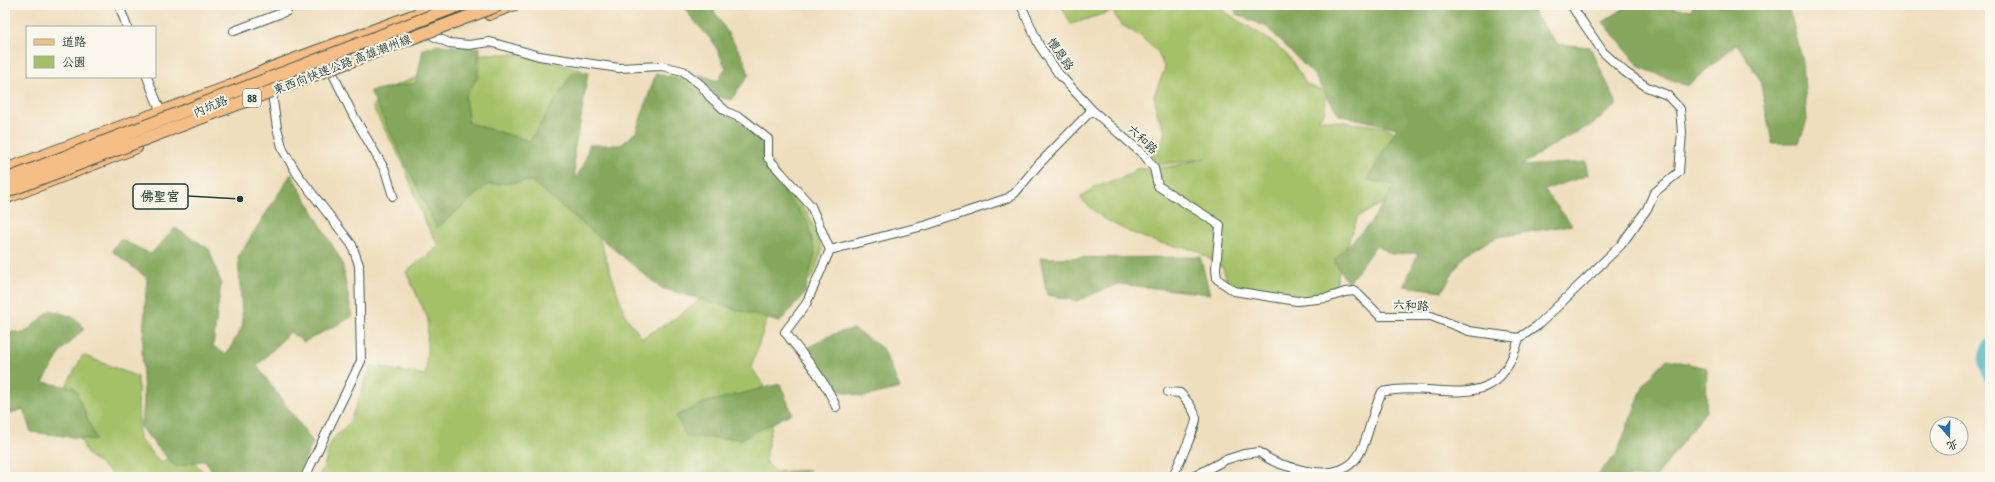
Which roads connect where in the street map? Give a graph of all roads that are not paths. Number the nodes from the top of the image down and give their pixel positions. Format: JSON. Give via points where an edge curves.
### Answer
{"nodes":[{"id":1,"x":119,"y":5,"type":"edge"},
{"id":2,"x":285,"y":5,"type":"edge"},
{"id":3,"x":440,"y":5,"type":"edge"},
{"id":4,"x":460,"y":5,"type":"edge"},
{"id":5,"x":499,"y":5,"type":"edge"},
{"id":6,"x":515,"y":5,"type":"edge"},
{"id":7,"x":1021,"y":5,"type":"edge"},
{"id":8,"x":1571,"y":5,"type":"edge"},
{"id":9,"x":127,"y":26,"type":"edge"},
{"id":10,"x":234,"y":31,"type":"dead end"},
{"id":11,"x":433,"y":36,"type":"junction"},
{"id":12,"x":269,"y":68,"type":"junction"},
{"id":13,"x":332,"y":72,"type":"junction"},
{"id":14,"x":147,"y":78,"type":"edge"},
{"id":15,"x":272,"y":94,"type":"junction"},
{"id":16,"x":1092,"y":110,"type":"junction"},
{"id":17,"x":160,"y":111,"type":"junction"},
{"id":18,"x":169,"y":136,"type":"junction"},
{"id":19,"x":5,"y":169,"type":"edge"},
{"id":20,"x":5,"y":180,"type":"edge"},
{"id":21,"x":5,"y":192,"type":"edge"},
{"id":22,"x":393,"y":196,"type":"dead end"},
{"id":23,"x":5,"y":199,"type":"edge"},
{"id":24,"x":830,"y":250,"type":"junction"},
{"id":25,"x":1519,"y":338,"type":"junction"},
{"id":26,"x":1168,"y":392,"type":"dead end"},
{"id":27,"x":836,"y":407,"type":"dead end"},
{"id":28,"x":305,"y":477,"type":"edge"},
{"id":29,"x":1173,"y":477,"type":"edge"},
{"id":30,"x":1193,"y":477,"type":"edge"}],
"edges":[{"from":1,"to":9,"type":"street"},
{"from":2,"to":10,"type":"street","via":[[287,11],[278,16]]},
{"from":3,"to":12,"type":"main road","name":"內坑路"},
{"from":4,"to":20,"type":"highway","name":"東西向快速公路 高雄潮州線","number":"88","bridge":true},
{"from":5,"to":21,"type":"highway","name":"東西向快速公路 高雄潮州線","number":"88","bridge":true},
{"from":6,"to":11,"type":"main road","name":"內坑路"},
{"from":7,"to":16,"type":"street","name":"懷恩路","via":[[1039,45],[1049,60]]},
{"from":8,"to":25,"type":"street","via":[[1603,52],[1625,72],[1647,87],[1667,96],[1680,110],[1682,132],[1679,172],[1654,193],[1647,210],[1621,246],[1537,326]]},
{"from":11,"to":13,"type":"main road","name":"內坑路"},
{"from":11,"to":24,"type":"street","via":[[449,44],[490,42],[539,56],[619,68],[662,66],[683,71],[727,112],[743,119],[768,139],[768,158],[811,206]]},
{"from":12,"to":15,"type":"street"},
{"from":12,"to":17,"type":"main road","name":"內坑路"},
{"from":13,"to":15,"type":"main road","name":"內坑路"},
{"from":13,"to":22,"type":"street","via":[[384,170]]},
{"from":14,"to":17,"type":"street"},
{"from":15,"to":18,"type":"main road","name":"內坑路"},
{"from":15,"to":28,"type":"street","via":[[283,150],[298,175],[352,245],[359,265],[361,361]]},
{"from":16,"to":24,"type":"street","via":[[1008,198],[927,225]]},
{"from":16,"to":25,"type":"street","name":"六和路","via":[[1145,156],[1154,168],[1158,186],[1220,224],[1217,279],[1234,291],[1297,301],[1327,298],[1355,291],[1380,316],[1431,316],[1469,331]]},
{"from":17,"to":18,"type":"street"},
{"from":17,"to":19,"type":"main road","name":"內坑路"},
{"from":18,"to":23,"type":"main road","name":"內坑路"},
{"from":24,"to":27,"type":"street","via":[[806,304],[785,332],[822,381]]},
{"from":25,"to":30,"type":"street","via":[[1515,355],[1503,375],[1486,388],[1448,392],[1382,392],[1358,457],[1350,467],[1340,473],[1313,472],[1271,462],[1259,452],[1224,460]]},
{"from":26,"to":29,"type":"street","via":[[1180,394],[1190,404],[1196,418]]}]}
